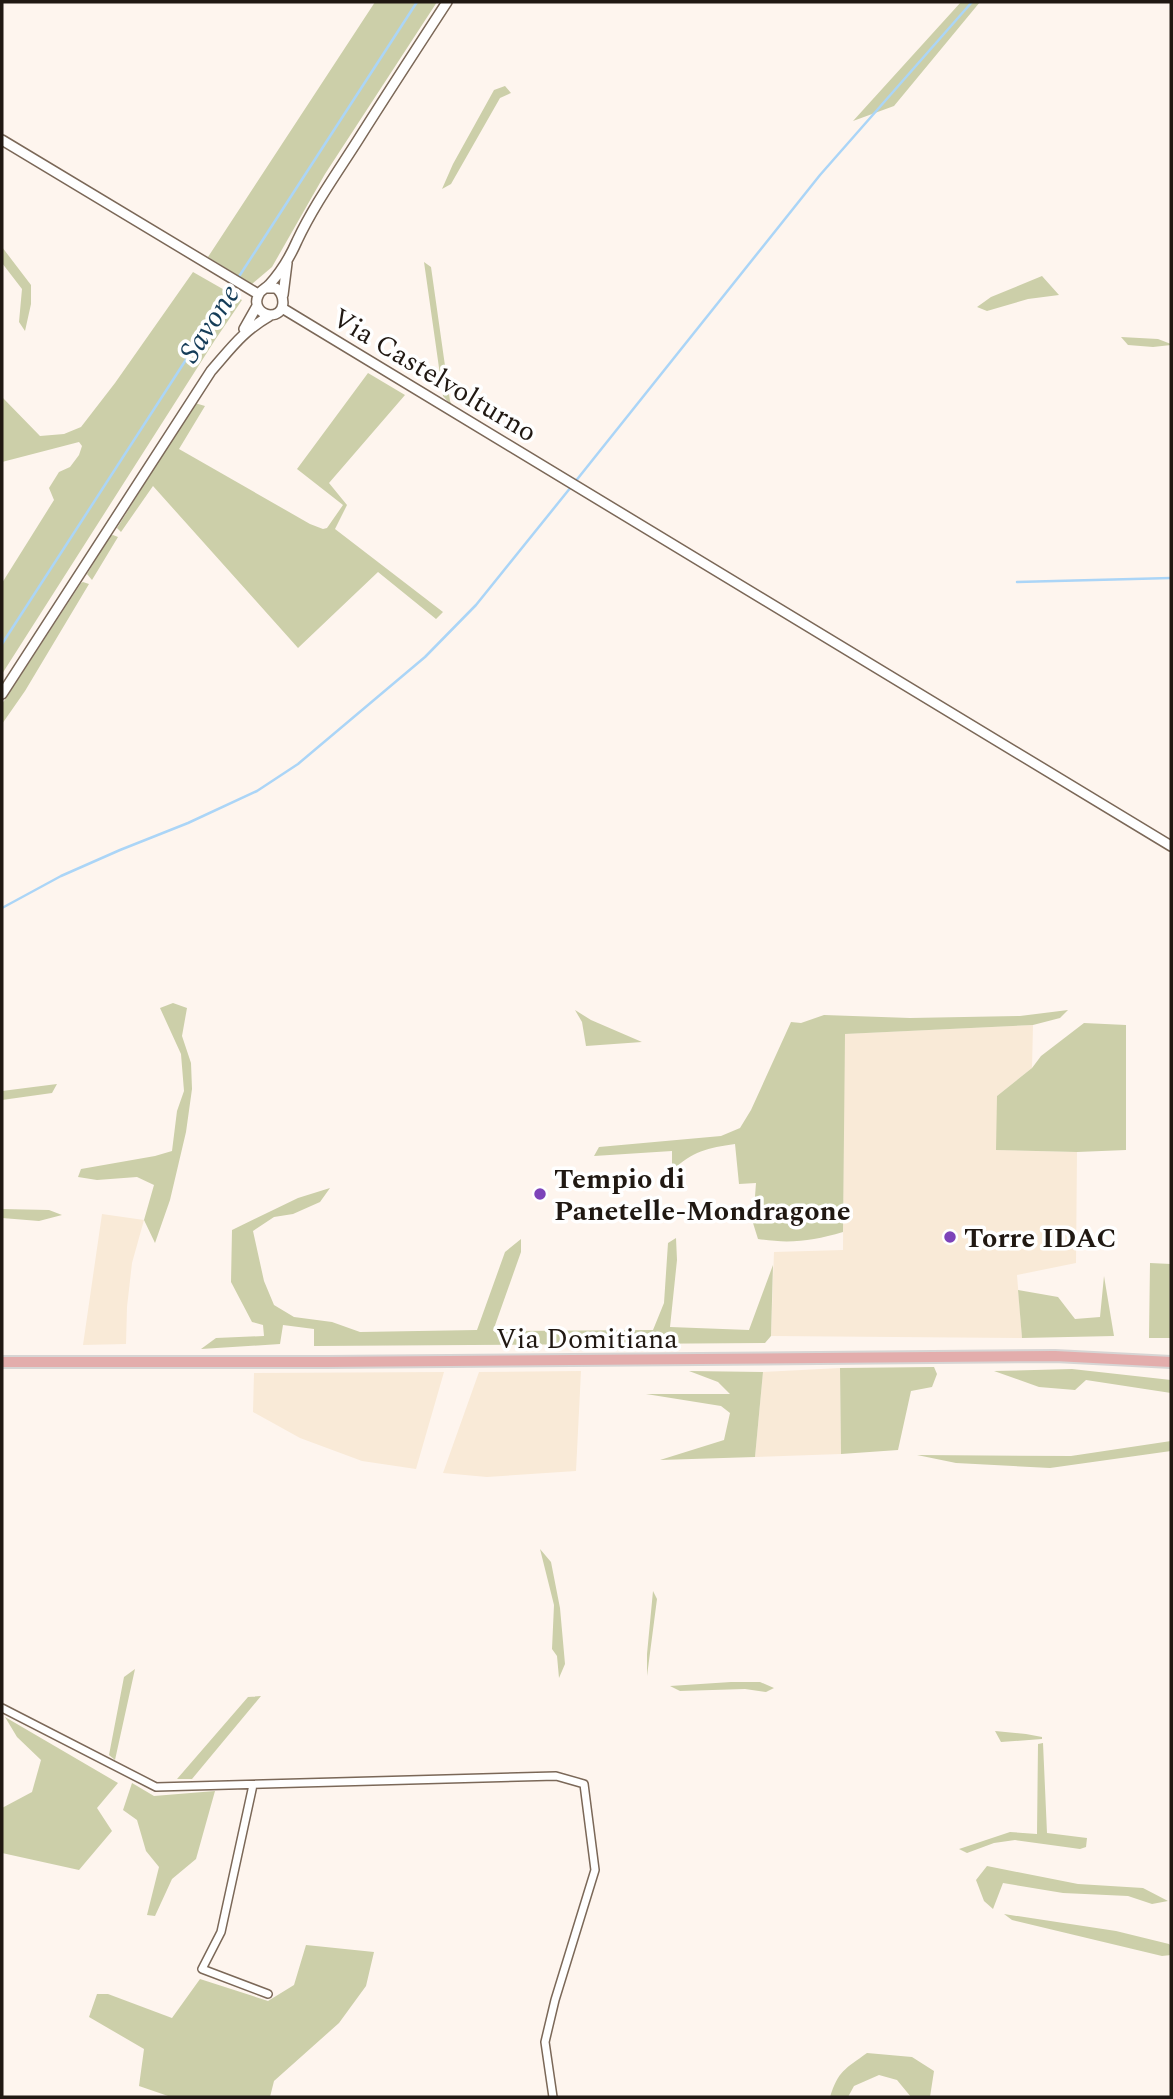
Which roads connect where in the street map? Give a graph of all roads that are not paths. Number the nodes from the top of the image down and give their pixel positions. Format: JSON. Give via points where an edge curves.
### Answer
{"nodes":[{"id":1,"x":447,"y":2,"type":"edge"},
{"id":2,"x":2,"y":140,"type":"edge"},
{"id":3,"x":287,"y":262,"type":"junction"},
{"id":4,"x":259,"y":290,"type":"junction"},
{"id":5,"x":283,"y":295,"type":"junction"},
{"id":6,"x":257,"y":306,"type":"junction"},
{"id":7,"x":282,"y":308,"type":"junction"},
{"id":8,"x":271,"y":315,"type":"junction"},
{"id":9,"x":240,"y":337,"type":"junction"},
{"id":10,"x":2,"y":694,"type":"edge"},
{"id":11,"x":1171,"y":846,"type":"edge"},
{"id":12,"x":2,"y":1362,"type":"edge"},
{"id":13,"x":1171,"y":1362,"type":"edge"},
{"id":14,"x":2,"y":1708,"type":"edge"},
{"id":15,"x":253,"y":1784,"type":"junction"},
{"id":16,"x":268,"y":1994,"type":"dead end"},
{"id":17,"x":553,"y":2097,"type":"edge"}],
"edges":[{"from":1,"to":3,"type":"street","via":[[314,209]]},
{"from":2,"to":4,"type":"street"},
{"from":3,"to":4,"type":"street"},
{"from":3,"to":5,"type":"street"},
{"from":4,"to":5,"type":"street","via":[[276,288]]},
{"from":4,"to":6,"type":"street"},
{"from":5,"to":7,"type":"street"},
{"from":6,"to":8,"type":"street"},
{"from":6,"to":9,"type":"street"},
{"from":7,"to":8,"type":"street"},
{"from":7,"to":11,"type":"street","name":"Via Castelvolturno"},
{"from":8,"to":9,"type":"street"},
{"from":9,"to":10,"type":"street","via":[[197,391]]},
{"from":12,"to":13,"type":"main road","name":"Via Domitiana","via":[[1055,1356]]},
{"from":14,"to":15,"type":"street","via":[[156,1787]]},
{"from":15,"to":16,"type":"street","via":[[222,1932],[202,1969]]},
{"from":15,"to":17,"type":"street","via":[[556,1776],[584,1784],[595,1870],[545,2042]]}]}
